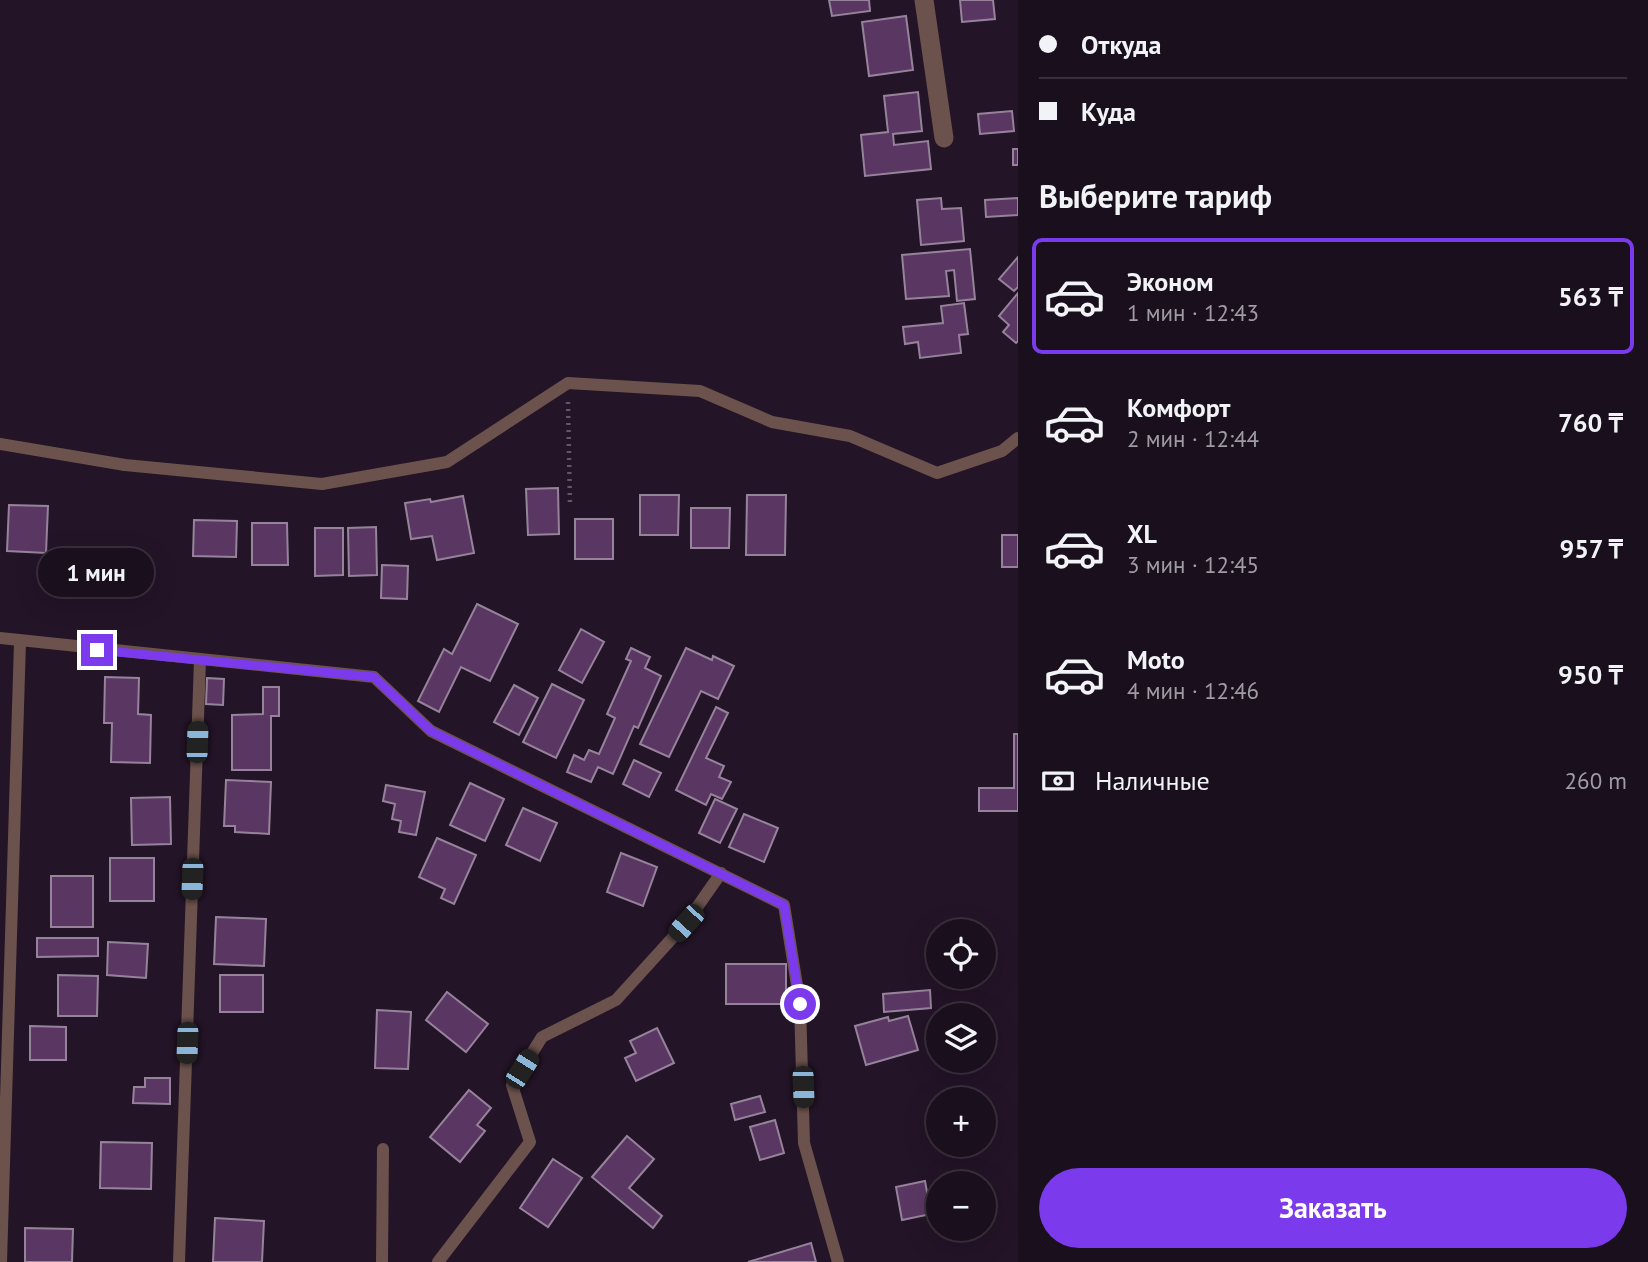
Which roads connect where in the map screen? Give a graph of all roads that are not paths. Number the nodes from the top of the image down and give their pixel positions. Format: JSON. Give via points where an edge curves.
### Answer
{"nodes":[{"id":1,"x":924,"y":0,"type":"edge"},
{"id":2,"x":944,"y":138,"type":"dead end"},
{"id":3,"x":1018,"y":438,"type":"edge"},
{"id":4,"x":0,"y":444,"type":"edge"},
{"id":5,"x":0,"y":638,"type":"edge"},
{"id":6,"x":19,"y":642,"type":"junction"},
{"id":7,"x":200,"y":660,"type":"junction"},
{"id":8,"x":721,"y":873,"type":"junction"},
{"id":9,"x":383,"y":1149,"type":"dead end"},
{"id":10,"x":1,"y":1262,"type":"edge"},
{"id":11,"x":179,"y":1262,"type":"edge"},
{"id":12,"x":382,"y":1262,"type":"edge"},
{"id":13,"x":438,"y":1262,"type":"edge"},
{"id":14,"x":838,"y":1262,"type":"edge"}],
"edges":[{"from":1,"to":2,"type":"street"},
{"from":3,"to":4,"type":"lane","via":[[1002,450],[937,473],[850,436],[772,422],[700,391],[568,383],[447,462],[322,484],[125,465]]},
{"from":5,"to":6,"type":"lane"},
{"from":6,"to":7,"type":"lane"},
{"from":6,"to":10,"type":"lane"},
{"from":7,"to":8,"type":"lane","via":[[374,677],[431,731]]},
{"from":7,"to":11,"type":"lane"},
{"from":8,"to":13,"type":"lane","via":[[686,923],[616,1000],[542,1037],[512,1085],[530,1142]]},
{"from":8,"to":14,"type":"lane","via":[[784,905],[800,1004],[804,1143]]},
{"from":9,"to":12,"type":"lane"}]}
